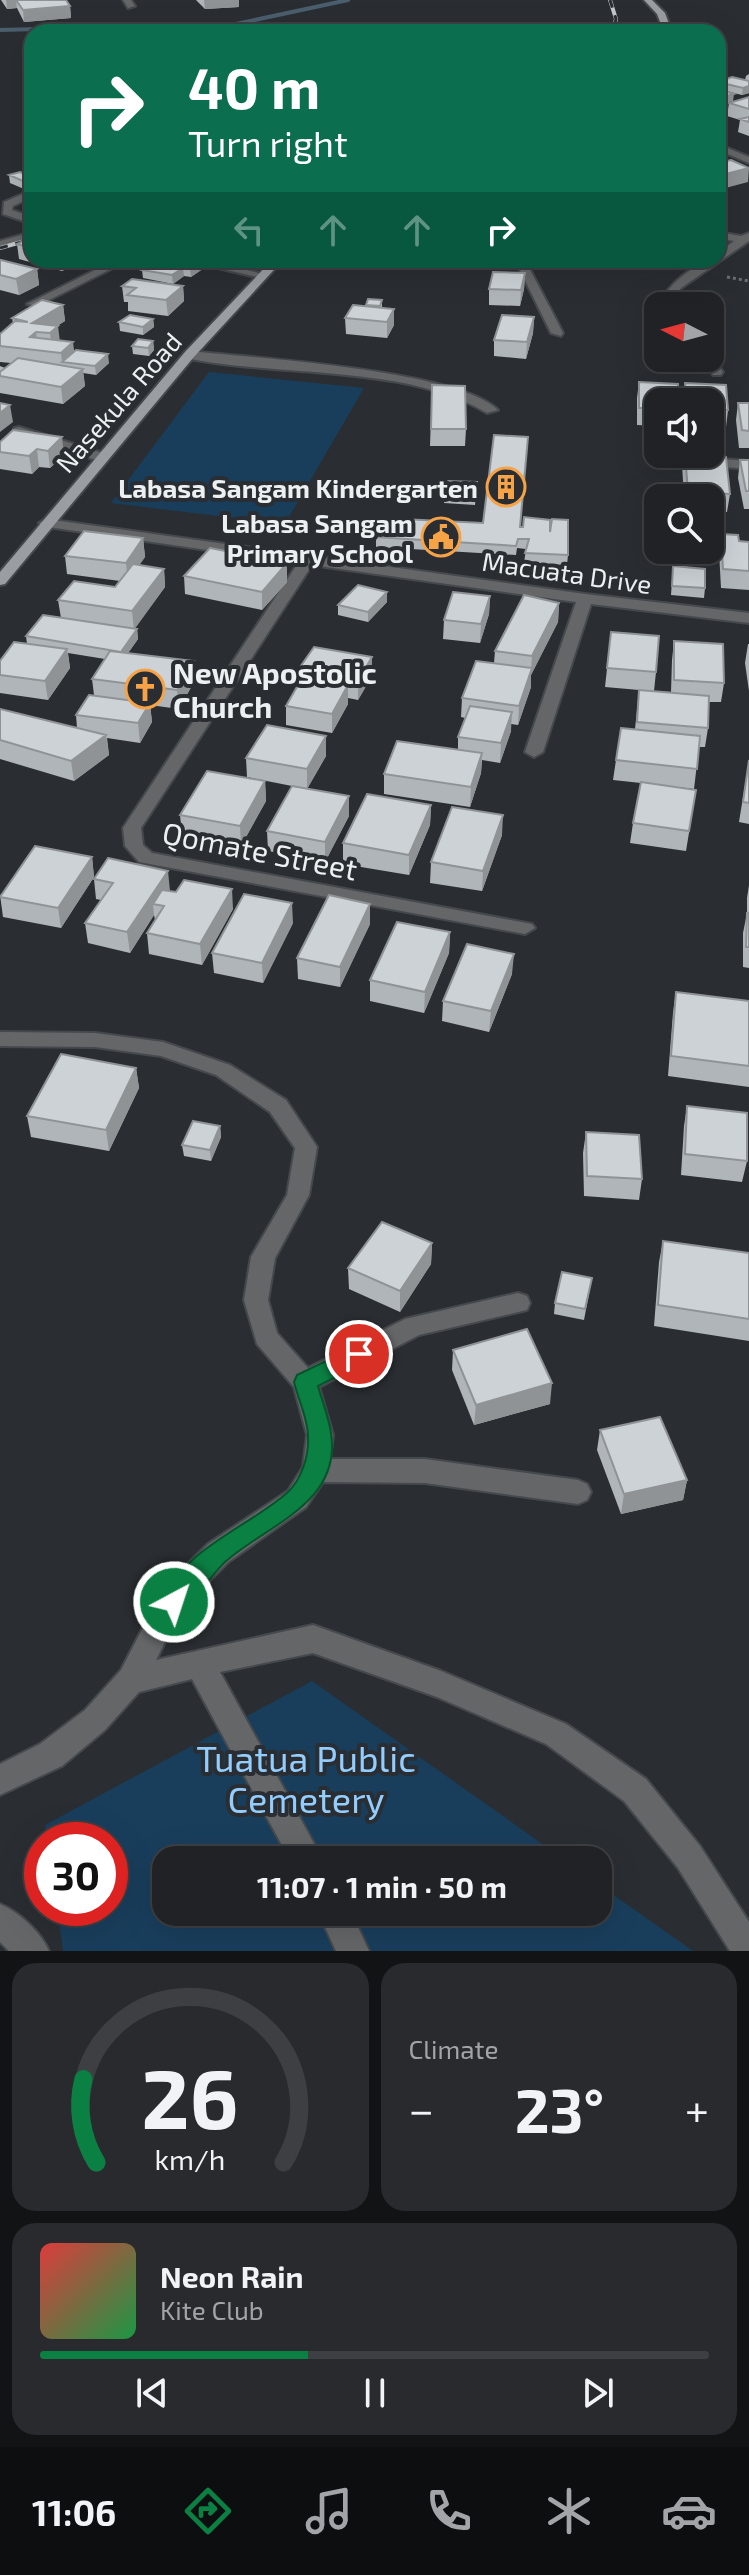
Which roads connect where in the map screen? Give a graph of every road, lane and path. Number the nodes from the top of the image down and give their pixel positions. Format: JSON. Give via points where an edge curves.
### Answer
{"nodes":[{"id":1,"x":648,"y":0,"type":"edge"},
{"id":2,"x":665,"y":24,"type":"edge"},
{"id":3,"x":726,"y":150,"type":"edge"},
{"id":4,"x":749,"y":160,"type":"edge"},
{"id":5,"x":24,"y":197,"type":"edge"},
{"id":6,"x":24,"y":218,"type":"edge"},
{"id":7,"x":726,"y":236,"type":"edge"},
{"id":8,"x":24,"y":237,"type":"edge"},
{"id":9,"x":746,"y":238,"type":"edge"},
{"id":10,"x":0,"y":244,"type":"edge"},
{"id":11,"x":726,"y":252,"type":"edge"},
{"id":12,"x":107,"y":268,"type":"edge"},
{"id":13,"x":227,"y":268,"type":"edge"},
{"id":14,"x":269,"y":268,"type":"edge"},
{"id":15,"x":524,"y":268,"type":"edge"},
{"id":16,"x":703,"y":268,"type":"edge"},
{"id":17,"x":261,"y":275,"type":"junction"},
{"id":18,"x":672,"y":292,"type":"edge"},
{"id":19,"x":33,"y":304,"type":"edge"},
{"id":20,"x":557,"y":333,"type":"dead end"},
{"id":21,"x":189,"y":355,"type":"junction"},
{"id":22,"x":492,"y":410,"type":"dead end"},
{"id":23,"x":19,"y":431,"type":"edge"},
{"id":24,"x":101,"y":457,"type":"junction"},
{"id":25,"x":724,"y":463,"type":"edge"},
{"id":26,"x":749,"y":465,"type":"edge"},
{"id":27,"x":46,"y":523,"type":"junction"},
{"id":28,"x":308,"y":559,"type":"junction"},
{"id":29,"x":0,"y":581,"type":"edge"},
{"id":30,"x":585,"y":599,"type":"junction"},
{"id":31,"x":749,"y":618,"type":"edge"},
{"id":32,"x":534,"y":752,"type":"dead end"},
{"id":33,"x":525,"y":928,"type":"dead end"},
{"id":34,"x":0,"y":1039,"type":"edge"},
{"id":35,"x":518,"y":1303,"type":"dead end"},
{"id":36,"x":305,"y":1382,"type":"junction"},
{"id":37,"x":316,"y":1470,"type":"junction"},
{"id":38,"x":578,"y":1492,"type":"dead end"},
{"id":39,"x":199,"y":1663,"type":"junction"},
{"id":40,"x":131,"y":1680,"type":"junction"},
{"id":41,"x":0,"y":1780,"type":"edge"},
{"id":42,"x":299,"y":1846,"type":"edge"},
{"id":43,"x":0,"y":1920,"type":"edge"},
{"id":44,"x":341,"y":1926,"type":"edge"},
{"id":45,"x":33,"y":1951,"type":"edge"},
{"id":46,"x":353,"y":1951,"type":"edge"},
{"id":47,"x":749,"y":1951,"type":"edge"}],
"edges":[{"from":1,"to":2,"type":"main road"},
{"from":3,"to":4,"type":"street"},
{"from":5,"to":6,"type":"street","via":[[8,204],[7,212]]},
{"from":7,"to":9,"type":"street"},
{"from":8,"to":10,"type":"street"},
{"from":9,"to":11,"type":"street"},
{"from":12,"to":19,"type":"street"},
{"from":13,"to":17,"type":"street"},
{"from":14,"to":17,"type":"main road","name":"Nasekula Road"},
{"from":15,"to":20,"type":"street"},
{"from":16,"to":18,"type":"street"},
{"from":17,"to":21,"type":"main road","name":"Nasekula Road"},
{"from":21,"to":22,"type":"street","via":[[380,376],[467,395]]},
{"from":21,"to":24,"type":"main road","name":"Nasekula Road"},
{"from":23,"to":24,"type":"street"},
{"from":24,"to":27,"type":"main road","name":"Nasekula Road"},
{"from":25,"to":26,"type":"street"},
{"from":27,"to":28,"type":"street","name":"Macuata Drive"},
{"from":27,"to":29,"type":"main road","name":"Nasekula Road"},
{"from":28,"to":30,"type":"street","name":"Macuata Drive"},
{"from":28,"to":33,"type":"street","name":"Qomate Street","via":[[132,828],[134,846],[146,858]]},
{"from":30,"to":31,"type":"street","name":"Macuata Drive"},
{"from":30,"to":32,"type":"street"},
{"from":34,"to":36,"type":"street","via":[[95,1040],[163,1049],[223,1070],[278,1106],[306,1147],[298,1195],[263,1257],[256,1300],[266,1337]]},
{"from":35,"to":36,"type":"street","via":[[414,1326]]},
{"from":36,"to":37,"type":"street","via":[[320,1435]]},
{"from":37,"to":38,"type":"street","via":[[425,1471]]},
{"from":37,"to":40,"type":"street","via":[[297,1499],[218,1553],[188,1583],[161,1621]]},
{"from":39,"to":40,"type":"street"},
{"from":39,"to":42,"type":"street"},
{"from":39,"to":47,"type":"street","via":[[313,1639],[556,1734],[635,1790],[689,1857]]},
{"from":40,"to":41,"type":"street","via":[[95,1720],[51,1755]]},
{"from":43,"to":45,"type":"street"},
{"from":44,"to":46,"type":"street"}]}
